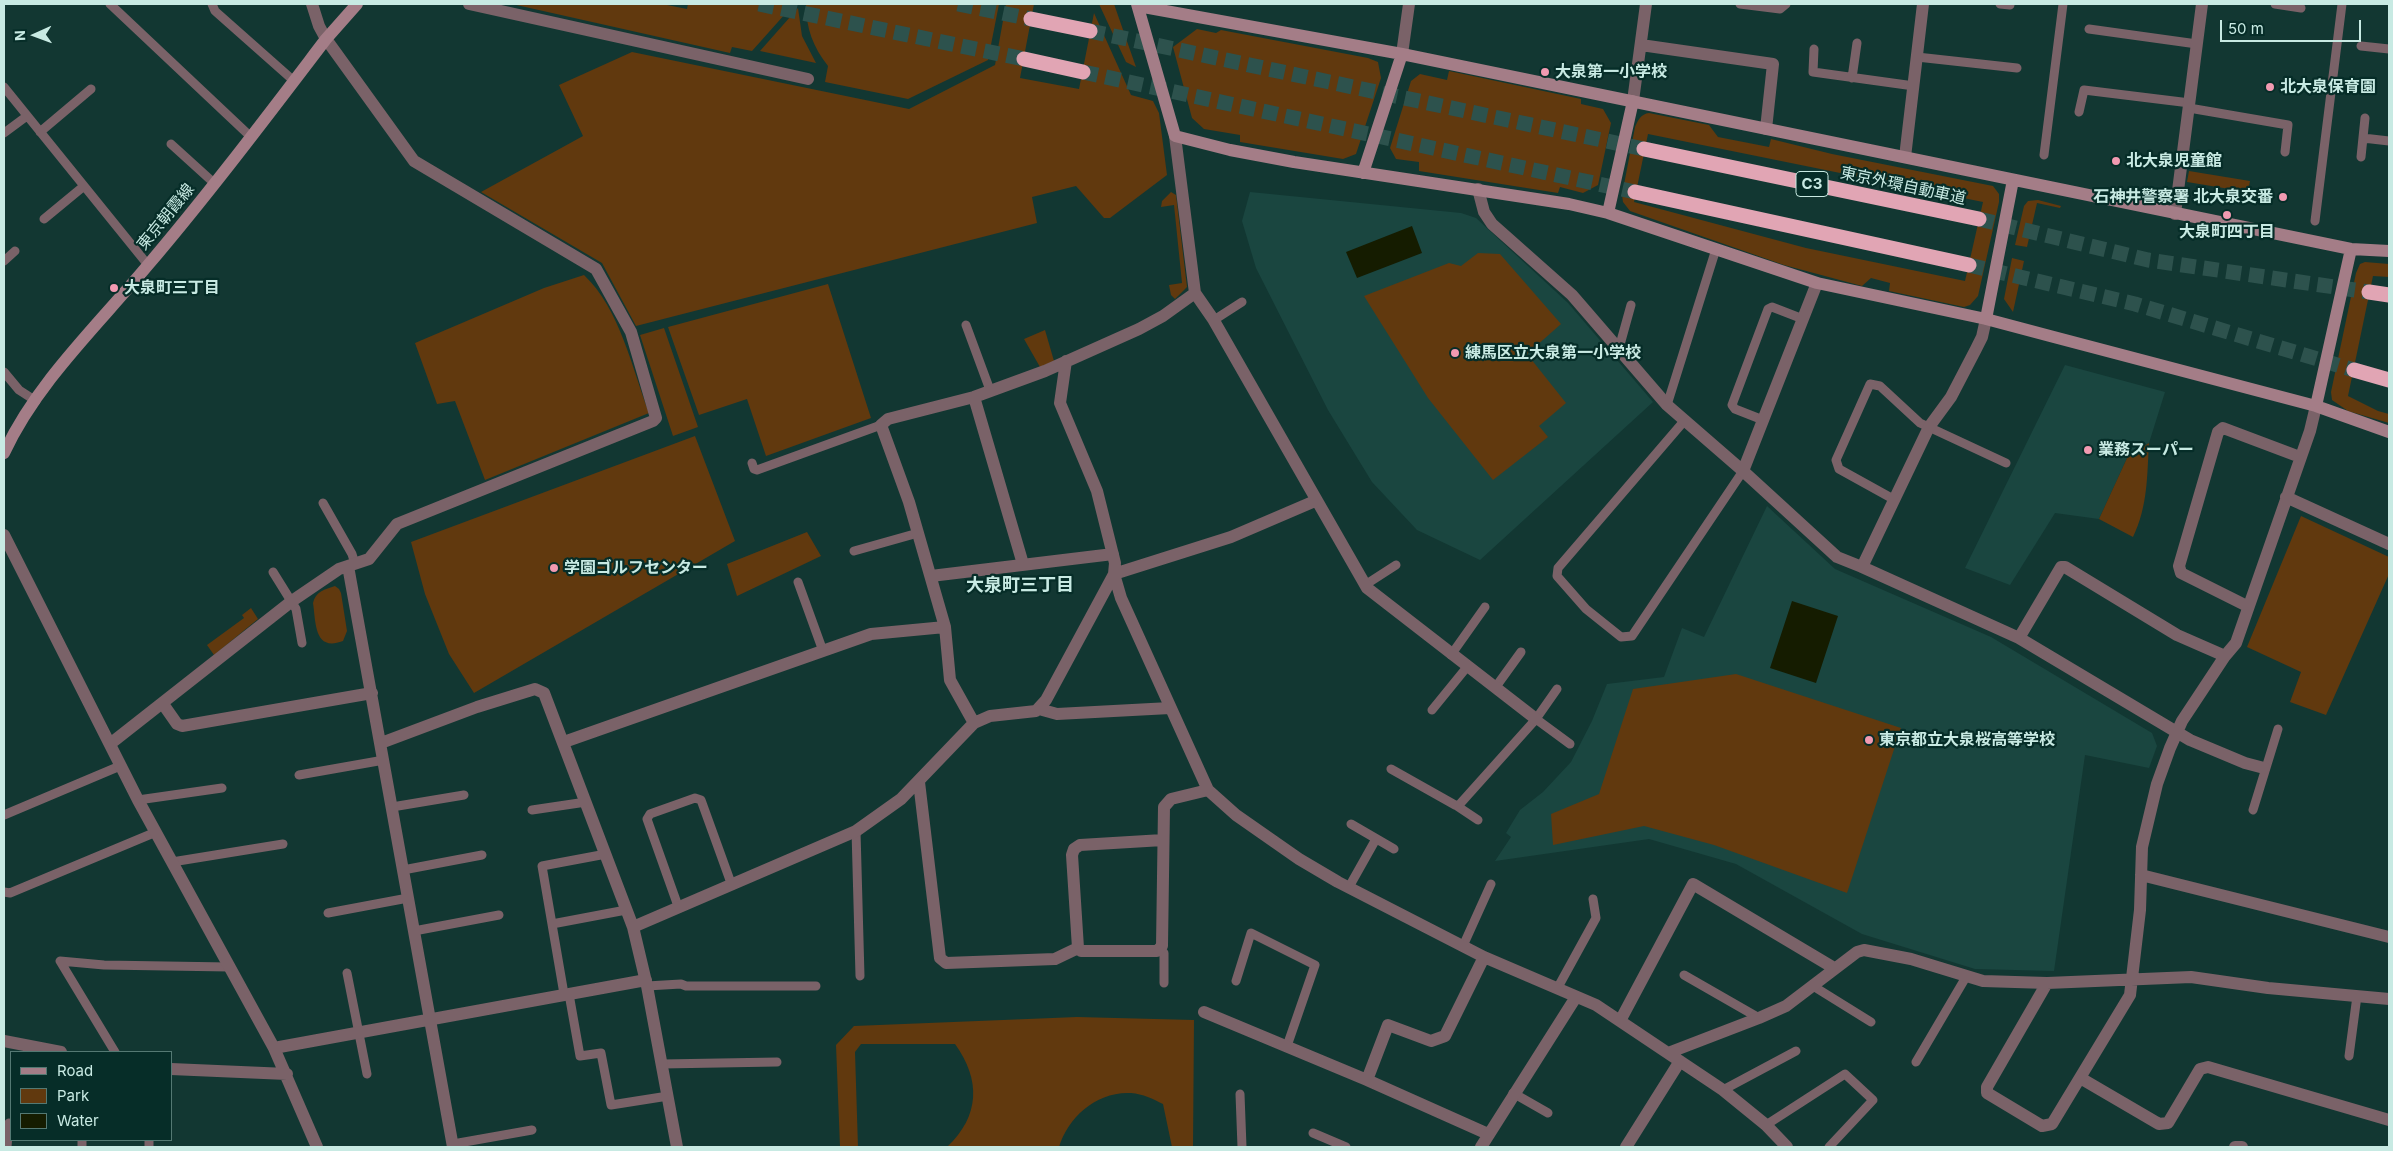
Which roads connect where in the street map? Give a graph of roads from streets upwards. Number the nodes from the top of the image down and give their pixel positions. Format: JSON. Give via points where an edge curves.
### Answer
{"nodes":[{"id":1,"x":312,"y":4,"type":"edge"},
{"id":2,"x":357,"y":4,"type":"edge"},
{"id":3,"x":469,"y":4,"type":"edge"},
{"id":4,"x":1409,"y":4,"type":"edge"},
{"id":5,"x":1646,"y":4,"type":"edge"},
{"id":6,"x":1923,"y":4,"type":"edge"},
{"id":7,"x":2202,"y":4,"type":"edge"},
{"id":8,"x":1137,"y":5,"type":"edge"},
{"id":9,"x":1153,"y":6,"type":"edge"},
{"id":10,"x":1031,"y":19,"type":"tunnel mouth"},
{"id":11,"x":1090,"y":31,"type":"tunnel mouth"},
{"id":12,"x":326,"y":39,"type":"junction"},
{"id":13,"x":1640,"y":45,"type":"junction"},
{"id":14,"x":1402,"y":54,"type":"junction"},
{"id":15,"x":1024,"y":59,"type":"tunnel mouth"},
{"id":16,"x":1082,"y":72,"type":"tunnel mouth"},
{"id":17,"x":808,"y":79,"type":"dead end"},
{"id":18,"x":1633,"y":101,"type":"junction"},
{"id":19,"x":1766,"y":129,"type":"junction"},
{"id":20,"x":1175,"y":136,"type":"junction"},
{"id":21,"x":1644,"y":149,"type":"tunnel mouth"},
{"id":22,"x":1905,"y":157,"type":"junction"},
{"id":23,"x":1363,"y":173,"type":"junction"},
{"id":24,"x":2013,"y":180,"type":"junction"},
{"id":25,"x":1478,"y":189,"type":"junction"},
{"id":26,"x":1635,"y":192,"type":"tunnel mouth"},
{"id":27,"x":1608,"y":213,"type":"junction"},
{"id":28,"x":2175,"y":214,"type":"junction"},
{"id":29,"x":1979,"y":219,"type":"tunnel mouth"},
{"id":30,"x":2351,"y":250,"type":"junction"},
{"id":31,"x":2389,"y":252,"type":"edge"},
{"id":32,"x":1969,"y":265,"type":"tunnel mouth"},
{"id":33,"x":1817,"y":283,"type":"junction"},
{"id":34,"x":2369,"y":292,"type":"tunnel mouth"},
{"id":35,"x":1195,"y":293,"type":"junction"},
{"id":36,"x":2389,"y":294,"type":"edge"},
{"id":37,"x":1986,"y":319,"type":"junction"},
{"id":38,"x":1066,"y":361,"type":"junction"},
{"id":39,"x":2354,"y":370,"type":"tunnel mouth"},
{"id":40,"x":2389,"y":380,"type":"edge"},
{"id":41,"x":974,"y":397,"type":"junction"},
{"id":42,"x":2316,"y":406,"type":"junction"},
{"id":43,"x":2389,"y":432,"type":"edge"},
{"id":44,"x":4,"y":454,"type":"edge"},
{"id":45,"x":2300,"y":457,"type":"junction"},
{"id":46,"x":1743,"y":471,"type":"junction"},
{"id":47,"x":2286,"y":497,"type":"junction"},
{"id":48,"x":1315,"y":501,"type":"junction"},
{"id":49,"x":4,"y":535,"type":"edge"},
{"id":50,"x":2389,"y":544,"type":"edge"},
{"id":51,"x":1113,"y":554,"type":"junction"},
{"id":52,"x":351,"y":564,"type":"junction"},
{"id":53,"x":1023,"y":564,"type":"junction"},
{"id":54,"x":1862,"y":567,"type":"junction"},
{"id":55,"x":1114,"y":574,"type":"junction"},
{"id":56,"x":931,"y":576,"type":"junction"},
{"id":57,"x":2247,"y":606,"type":"junction"},
{"id":58,"x":945,"y":627,"type":"junction"},
{"id":59,"x":2019,"y":638,"type":"junction"},
{"id":60,"x":2225,"y":656,"type":"junction"},
{"id":61,"x":372,"y":693,"type":"junction"},
{"id":62,"x":163,"y":704,"type":"junction"},
{"id":63,"x":1170,"y":708,"type":"junction"},
{"id":64,"x":1039,"y":709,"type":"junction"},
{"id":65,"x":1536,"y":719,"type":"road end"},
{"id":66,"x":974,"y":723,"type":"junction"},
{"id":67,"x":2177,"y":733,"type":"junction"},
{"id":68,"x":564,"y":742,"type":"junction"},
{"id":69,"x":110,"y":744,"type":"junction"},
{"id":70,"x":380,"y":744,"type":"junction"},
{"id":71,"x":2264,"y":768,"type":"road end"},
{"id":72,"x":919,"y":782,"type":"junction"},
{"id":73,"x":1208,"y":790,"type":"junction"},
{"id":74,"x":1164,"y":840,"type":"junction"},
{"id":75,"x":2142,"y":875,"type":"junction"},
{"id":76,"x":633,"y":927,"type":"junction"},
{"id":77,"x":2389,"y":937,"type":"edge"},
{"id":78,"x":1078,"y":948,"type":"junction"},
{"id":79,"x":1484,"y":957,"type":"junction"},
{"id":80,"x":1834,"y":968,"type":"junction"},
{"id":81,"x":2134,"y":978,"type":"junction"},
{"id":82,"x":647,"y":983,"type":"junction"},
{"id":83,"x":2047,"y":983,"type":"junction"},
{"id":84,"x":1576,"y":996,"type":"junction"},
{"id":85,"x":2389,"y":999,"type":"edge"},
{"id":86,"x":1204,"y":1012,"type":"dead end"},
{"id":87,"x":430,"y":1019,"type":"junction"},
{"id":88,"x":1620,"y":1021,"type":"junction"},
{"id":89,"x":4,"y":1041,"type":"edge"},
{"id":90,"x":274,"y":1048,"type":"junction"},
{"id":91,"x":56,"y":1051,"type":"edge"},
{"id":92,"x":1668,"y":1053,"type":"junction"},
{"id":93,"x":1680,"y":1061,"type":"junction"},
{"id":94,"x":172,"y":1069,"type":"edge"},
{"id":95,"x":287,"y":1074,"type":"junction"},
{"id":96,"x":2082,"y":1079,"type":"junction"},
{"id":97,"x":1366,"y":1080,"type":"junction"},
{"id":98,"x":2389,"y":1120,"type":"edge"},
{"id":99,"x":1488,"y":1134,"type":"junction"},
{"id":100,"x":453,"y":1146,"type":"edge"},
{"id":101,"x":317,"y":1147,"type":"edge"},
{"id":102,"x":677,"y":1147,"type":"edge"},
{"id":103,"x":1482,"y":1147,"type":"edge"},
{"id":104,"x":1626,"y":1147,"type":"edge"},
{"id":105,"x":1787,"y":1147,"type":"edge"},
{"id":106,"x":2236,"y":1147,"type":"edge"},
{"id":107,"x":2242,"y":1147,"type":"edge"}],
"edges":[{"from":1,"to":12,"type":"street","via":[[318,26]]},
{"from":2,"to":12,"type":"street","name":"東京朝霞線"},
{"from":3,"to":17,"type":"street"},
{"from":4,"to":14,"type":"street"},
{"from":5,"to":13,"type":"street"},
{"from":6,"to":22,"type":"street"},
{"from":7,"to":28,"type":"street"},
{"from":8,"to":9,"type":"street"},
{"from":8,"to":20,"type":"street"},
{"from":9,"to":14,"type":"street"},
{"from":10,"to":11,"type":"highway"},
{"from":12,"to":44,"type":"street","name":"東京朝霞線","via":[[148,265],[72,352],[36,401]]},
{"from":12,"to":52,"type":"street","via":[[414,161],[596,269],[631,332],[656,414],[654,422],[397,524],[369,559]]},
{"from":13,"to":18,"type":"street"},
{"from":13,"to":19,"type":"street","via":[[1773,64]]},
{"from":14,"to":18,"type":"street"},
{"from":14,"to":23,"type":"street"},
{"from":15,"to":16,"type":"highway"},
{"from":18,"to":19,"type":"street"},
{"from":18,"to":27,"type":"street"},
{"from":19,"to":22,"type":"street"},
{"from":20,"to":23,"type":"street","via":[[1230,150]]},
{"from":20,"to":35,"type":"street"},
{"from":21,"to":29,"type":"highway","name":"東京外環自動車道","number":"C3"},
{"from":22,"to":24,"type":"street"},
{"from":23,"to":25,"type":"street"},
{"from":24,"to":28,"type":"street"},
{"from":24,"to":37,"type":"street"},
{"from":25,"to":27,"type":"street"},
{"from":25,"to":46,"type":"street","via":[[1484,212],[1492,224],[1572,295],[1667,405]]},
{"from":26,"to":32,"type":"highway"},
{"from":27,"to":33,"type":"street"},
{"from":28,"to":30,"type":"street"},
{"from":30,"to":31,"type":"street"},
{"from":30,"to":42,"type":"street"},
{"from":33,"to":37,"type":"street"},
{"from":33,"to":46,"type":"street"},
{"from":34,"to":36,"type":"highway"},
{"from":35,"to":38,"type":"street","via":[[1163,316]]},
{"from":35,"to":48,"type":"street","via":[[1214,320]]},
{"from":37,"to":42,"type":"street"},
{"from":37,"to":54,"type":"street","via":[[1982,337],[1951,397],[1929,427]]},
{"from":38,"to":41,"type":"street"},
{"from":38,"to":51,"type":"street","via":[[1060,403],[1097,491]]},
{"from":39,"to":40,"type":"highway"},
{"from":41,"to":53,"type":"street"},
{"from":41,"to":56,"type":"street","via":[[888,419],[881,425]]},
{"from":42,"to":43,"type":"street"},
{"from":42,"to":45,"type":"street"},
{"from":45,"to":47,"type":"street"},
{"from":45,"to":57,"type":"street","via":[[2222,428],[2218,432],[2179,566],[2181,573]]},
{"from":46,"to":54,"type":"street","via":[[1837,557]]},
{"from":47,"to":50,"type":"street"},
{"from":47,"to":57,"type":"street"},
{"from":48,"to":55,"type":"street","via":[[1230,537]]},
{"from":48,"to":65,"type":"street","via":[[1364,585]]},
{"from":49,"to":69,"type":"street"},
{"from":51,"to":53,"type":"street"},
{"from":51,"to":55,"type":"street"},
{"from":52,"to":61,"type":"street"},
{"from":52,"to":62,"type":"street","via":[[292,601]]},
{"from":53,"to":56,"type":"street"},
{"from":54,"to":59,"type":"street"},
{"from":55,"to":63,"type":"street","via":[[1121,598]]},
{"from":55,"to":64,"type":"street"},
{"from":56,"to":58,"type":"street"},
{"from":57,"to":60,"type":"street","via":[[2236,643]]},
{"from":58,"to":66,"type":"street","via":[[950,680]]},
{"from":58,"to":68,"type":"street","via":[[871,634]]},
{"from":59,"to":60,"type":"street","via":[[2061,567],[2065,567],[2178,634]]},
{"from":59,"to":67,"type":"street"},
{"from":60,"to":67,"type":"street"},
{"from":61,"to":62,"type":"street","via":[[182,726]]},
{"from":61,"to":70,"type":"street"},
{"from":62,"to":69,"type":"street"},
{"from":63,"to":64,"type":"street","via":[[1057,714]]},
{"from":63,"to":73,"type":"street"},
{"from":64,"to":66,"type":"street","via":[[990,716]]},
{"from":66,"to":72,"type":"street"},
{"from":67,"to":71,"type":"street"},
{"from":67,"to":75,"type":"street","via":[[2157,784],[2142,847]]},
{"from":68,"to":70,"type":"street","via":[[544,693],[535,688]]},
{"from":68,"to":76,"type":"street"},
{"from":69,"to":90,"type":"street"},
{"from":70,"to":87,"type":"street"},
{"from":72,"to":76,"type":"street","via":[[856,831]]},
{"from":72,"to":78,"type":"street","via":[[942,962],[1055,959]]},
{"from":73,"to":74,"type":"street","via":[[1171,799],[1164,807]]},
{"from":73,"to":79,"type":"street","via":[[1263,835],[1299,859]]},
{"from":74,"to":78,"type":"street","via":[[1080,845],[1074,849]]},
{"from":74,"to":78,"type":"street","via":[[1160,949],[1081,951]]},
{"from":75,"to":77,"type":"street"},
{"from":75,"to":81,"type":"street"},
{"from":76,"to":82,"type":"street"},
{"from":79,"to":84,"type":"street"},
{"from":79,"to":97,"type":"street","via":[[1445,1036],[1431,1041],[1388,1024]]},
{"from":80,"to":83,"type":"street","via":[[1864,950],[1911,959],[1983,981]]},
{"from":80,"to":88,"type":"street","via":[[1693,884]]},
{"from":80,"to":92,"type":"street","via":[[1786,1006]]},
{"from":81,"to":83,"type":"street"},
{"from":81,"to":85,"type":"street","via":[[2191,977]]},
{"from":81,"to":96,"type":"street","via":[[2130,995]]},
{"from":82,"to":87,"type":"street"},
{"from":82,"to":102,"type":"street"},
{"from":83,"to":96,"type":"street","via":[[1987,1087],[1987,1093],[2042,1126],[2052,1124]]},
{"from":84,"to":88,"type":"street"},
{"from":84,"to":99,"type":"street"},
{"from":86,"to":97,"type":"street"},
{"from":87,"to":90,"type":"street"},
{"from":87,"to":100,"type":"street"},
{"from":88,"to":92,"type":"street"},
{"from":89,"to":91,"type":"street"},
{"from":90,"to":95,"type":"street"},
{"from":92,"to":93,"type":"street"},
{"from":93,"to":104,"type":"street"},
{"from":93,"to":105,"type":"street","via":[[1723,1090]]},
{"from":94,"to":95,"type":"street"},
{"from":95,"to":101,"type":"street"},
{"from":96,"to":98,"type":"street","via":[[2159,1124],[2168,1123],[2200,1069],[2208,1067]]},
{"from":97,"to":99,"type":"street"},
{"from":99,"to":103,"type":"street"},
{"from":106,"to":107,"type":"street"}]}
